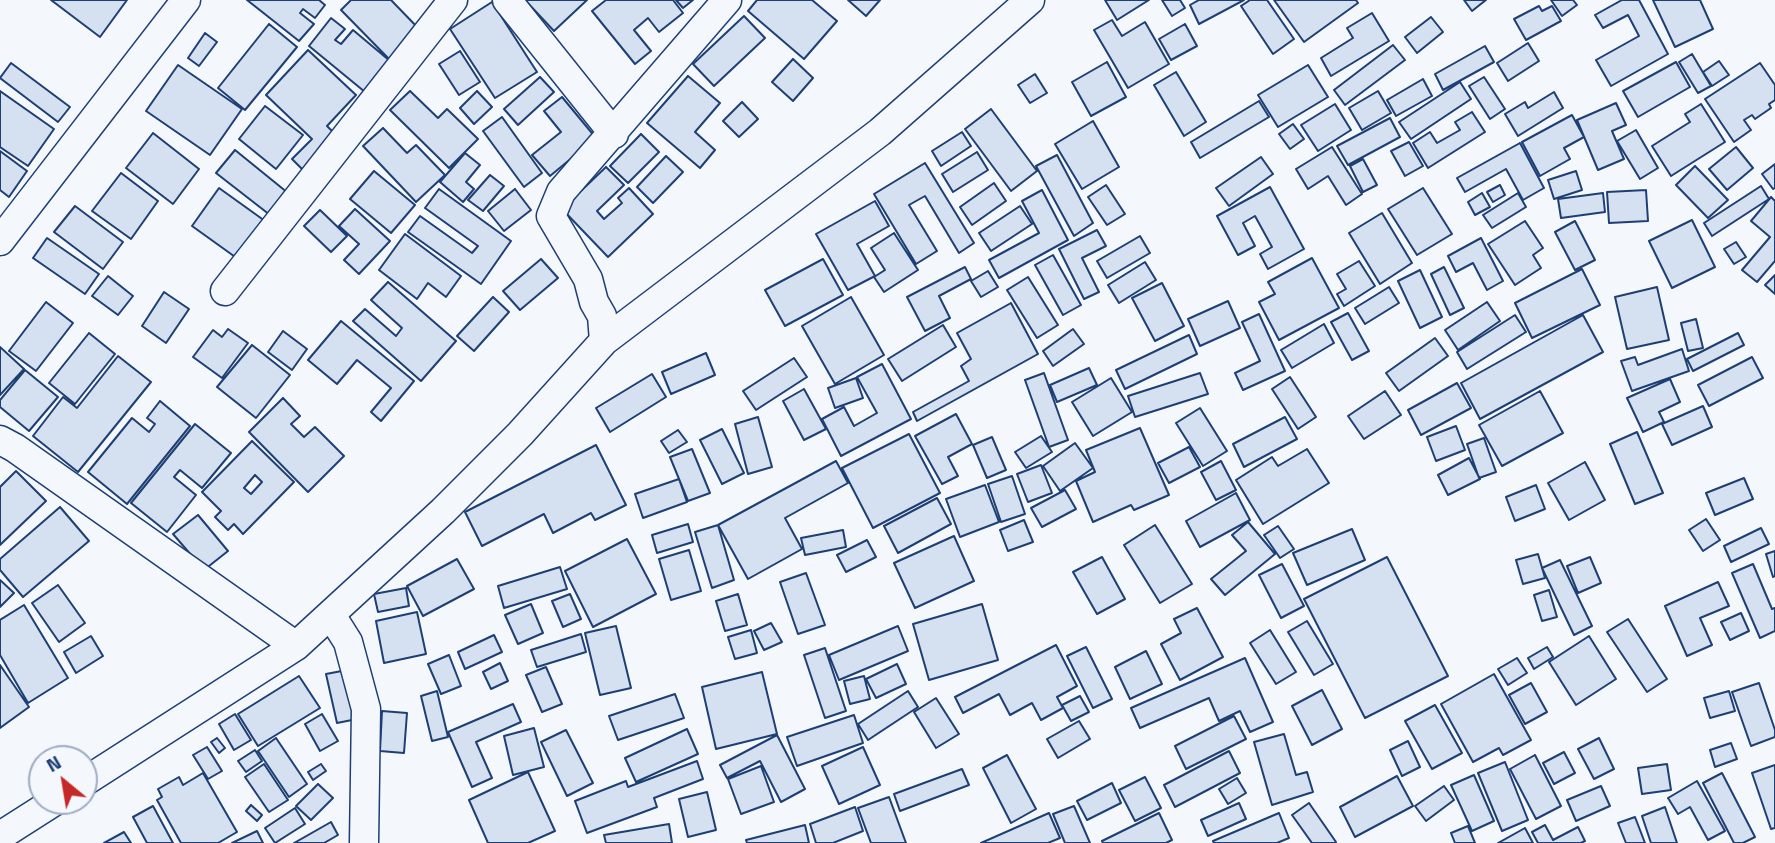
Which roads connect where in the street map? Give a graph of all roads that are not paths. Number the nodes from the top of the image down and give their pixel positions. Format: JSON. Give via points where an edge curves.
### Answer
{"nodes":[{"id":1,"x":186,"y":0,"type":"edge"},
{"id":2,"x":453,"y":0,"type":"edge"},
{"id":3,"x":507,"y":0,"type":"edge"},
{"id":4,"x":727,"y":0,"type":"edge"},
{"id":5,"x":1030,"y":0,"type":"edge"},
{"id":6,"x":614,"y":134,"type":"junction"},
{"id":7,"x":0,"y":241,"type":"edge"},
{"id":8,"x":225,"y":291,"type":"dead end"},
{"id":9,"x":604,"y":341,"type":"junction"},
{"id":10,"x":0,"y":440,"type":"edge"},
{"id":11,"x":331,"y":615,"type":"junction"},
{"id":12,"x":296,"y":646,"type":"junction"},
{"id":13,"x":98,"y":773,"type":"edge"},
{"id":14,"x":33,"y":815,"type":"edge"},
{"id":15,"x":0,"y":836,"type":"edge"},
{"id":16,"x":364,"y":843,"type":"edge"}],
"edges":[{"from":1,"to":7,"type":"street"},
{"from":2,"to":8,"type":"street"},
{"from":3,"to":6,"type":"street"},
{"from":4,"to":6,"type":"street"},
{"from":5,"to":9,"type":"street","via":[[880,132]]},
{"from":6,"to":9,"type":"street","via":[[561,192],[551,216],[588,279],[602,316]]},
{"from":9,"to":11,"type":"street","via":[[520,434]]},
{"from":10,"to":12,"type":"street"},
{"from":11,"to":12,"type":"street"},
{"from":11,"to":16,"type":"street","via":[[348,642],[366,709]]},
{"from":12,"to":13,"type":"street"},
{"from":14,"to":15,"type":"street"}]}
